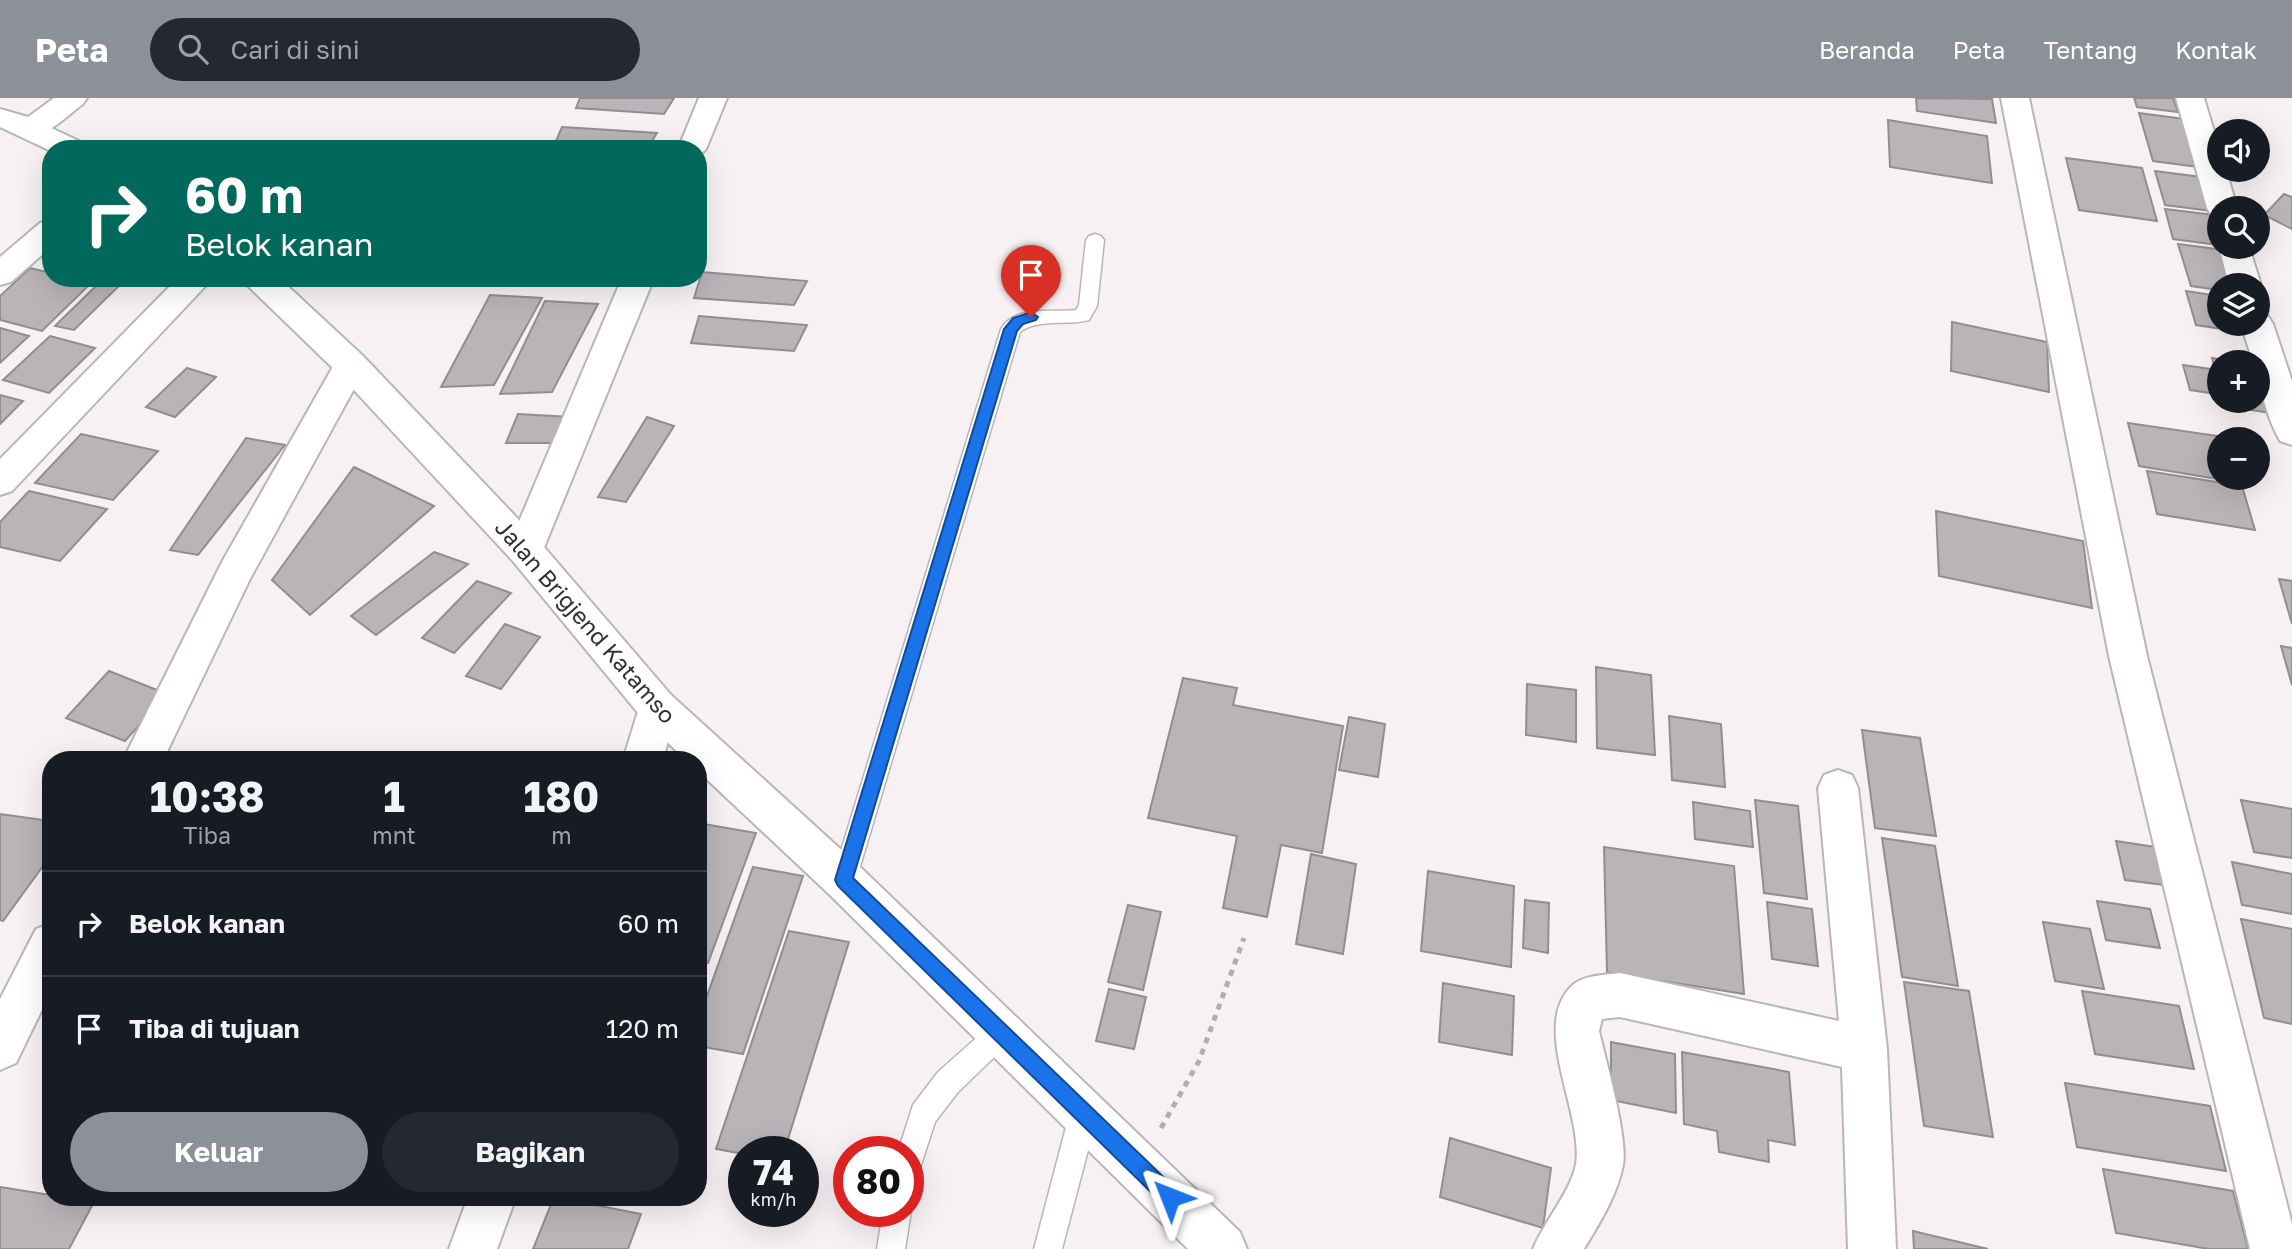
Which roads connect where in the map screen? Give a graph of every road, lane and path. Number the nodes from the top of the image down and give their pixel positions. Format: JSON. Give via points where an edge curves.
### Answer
{"nodes":[{"id":1,"x":73,"y":98,"type":"edge"},
{"id":2,"x":713,"y":98,"type":"edge"},
{"id":3,"x":2015,"y":98,"type":"edge"},
{"id":4,"x":2190,"y":98,"type":"edge"},
{"id":5,"x":1,"y":119,"type":"edge"},
{"id":6,"x":30,"y":129,"type":"junction"},
{"id":7,"x":53,"y":140,"type":"edge"},
{"id":8,"x":696,"y":140,"type":"edge"},
{"id":9,"x":2219,"y":196,"type":"edge"},
{"id":10,"x":42,"y":238,"type":"edge"},
{"id":11,"x":1095,"y":240,"type":"dead end"},
{"id":12,"x":0,"y":274,"type":"edge"},
{"id":13,"x":188,"y":287,"type":"edge"},
{"id":14,"x":269,"y":287,"type":"edge"},
{"id":15,"x":634,"y":287,"type":"edge"},
{"id":16,"x":2261,"y":336,"type":"edge"},
{"id":17,"x":351,"y":365,"type":"junction"},
{"id":18,"x":2291,"y":424,"type":"edge"},
{"id":19,"x":0,"y":481,"type":"edge"},
{"id":20,"x":525,"y":550,"type":"junction"},
{"id":21,"x":657,"y":707,"type":"junction"},
{"id":22,"x":147,"y":751,"type":"edge"},
{"id":23,"x":645,"y":751,"type":"edge"},
{"id":24,"x":705,"y":751,"type":"edge"},
{"id":25,"x":707,"y":753,"type":"edge"},
{"id":26,"x":1838,"y":788,"type":"dead end"},
{"id":27,"x":844,"y":880,"type":"junction"},
{"id":28,"x":1244,"y":939,"type":"dead end"},
{"id":29,"x":42,"y":962,"type":"edge"},
{"id":30,"x":1001,"y":1033,"type":"junction"},
{"id":31,"x":0,"y":1047,"type":"edge"},
{"id":32,"x":1864,"y":1049,"type":"junction"},
{"id":33,"x":1084,"y":1112,"type":"junction"},
{"id":34,"x":917,"y":1136,"type":"edge"},
{"id":35,"x":1135,"y":1162,"type":"junction"},
{"id":36,"x":489,"y":1206,"type":"edge"},
{"id":37,"x":894,"y":1227,"type":"edge"},
{"id":38,"x":473,"y":1249,"type":"edge"},
{"id":39,"x":891,"y":1249,"type":"edge"},
{"id":40,"x":1048,"y":1249,"type":"edge"},
{"id":41,"x":1223,"y":1249,"type":"edge"},
{"id":42,"x":1557,"y":1249,"type":"edge"},
{"id":43,"x":1872,"y":1249,"type":"edge"},
{"id":44,"x":2274,"y":1249,"type":"edge"}],
"edges":[{"from":1,"to":6,"type":"main road"},
{"from":2,"to":8,"type":"main road"},
{"from":3,"to":44,"type":"main road","via":[[2128,656]]},
{"from":4,"to":9,"type":"main road"},
{"from":5,"to":6,"type":"main road"},
{"from":6,"to":7,"type":"main road"},
{"from":10,"to":12,"type":"main road"},
{"from":11,"to":27,"type":"lane","via":[[1088,306],[1082,315],[1031,317],[1011,329]]},
{"from":13,"to":19,"type":"main road"},
{"from":14,"to":17,"type":"main road","name":"Jalan Brigjend Katamso"},
{"from":15,"to":20,"type":"main road"},
{"from":16,"to":18,"type":"main road"},
{"from":17,"to":20,"type":"main road","name":"Jalan Brigjend Katamso"},
{"from":17,"to":22,"type":"main road","via":[[235,573]]},
{"from":20,"to":21,"type":"main road","name":"Jalan Brigjend Katamso"},
{"from":21,"to":23,"type":"main road"},
{"from":21,"to":24,"type":"main road","name":"Jalan Brigjend Katamso"},
{"from":25,"to":27,"type":"main road","name":"Jalan Brigjend Katamso"},
{"from":26,"to":32,"type":"main road"},
{"from":27,"to":30,"type":"main road","name":"Jalan Brigjend Katamso"},
{"from":28,"to":35,"type":"path","via":[[1199,1065],[1181,1101]]},
{"from":29,"to":31,"type":"main road"},
{"from":30,"to":33,"type":"main road","name":"Jalan Brigjend Katamso"},
{"from":30,"to":34,"type":"lane","via":[[948,1082],[923,1115]]},
{"from":32,"to":42,"type":"main road","via":[[1620,995],[1590,999],[1578,1015],[1577,1031],[1600,1162],[1592,1189]]},
{"from":32,"to":43,"type":"main road"},
{"from":33,"to":35,"type":"main road","name":"Jalan Brigjend Katamso"},
{"from":33,"to":40,"type":"lane"},
{"from":35,"to":41,"type":"main road","name":"Jalan Brigjend Katamso"},
{"from":36,"to":38,"type":"main road"},
{"from":37,"to":39,"type":"lane"}]}
